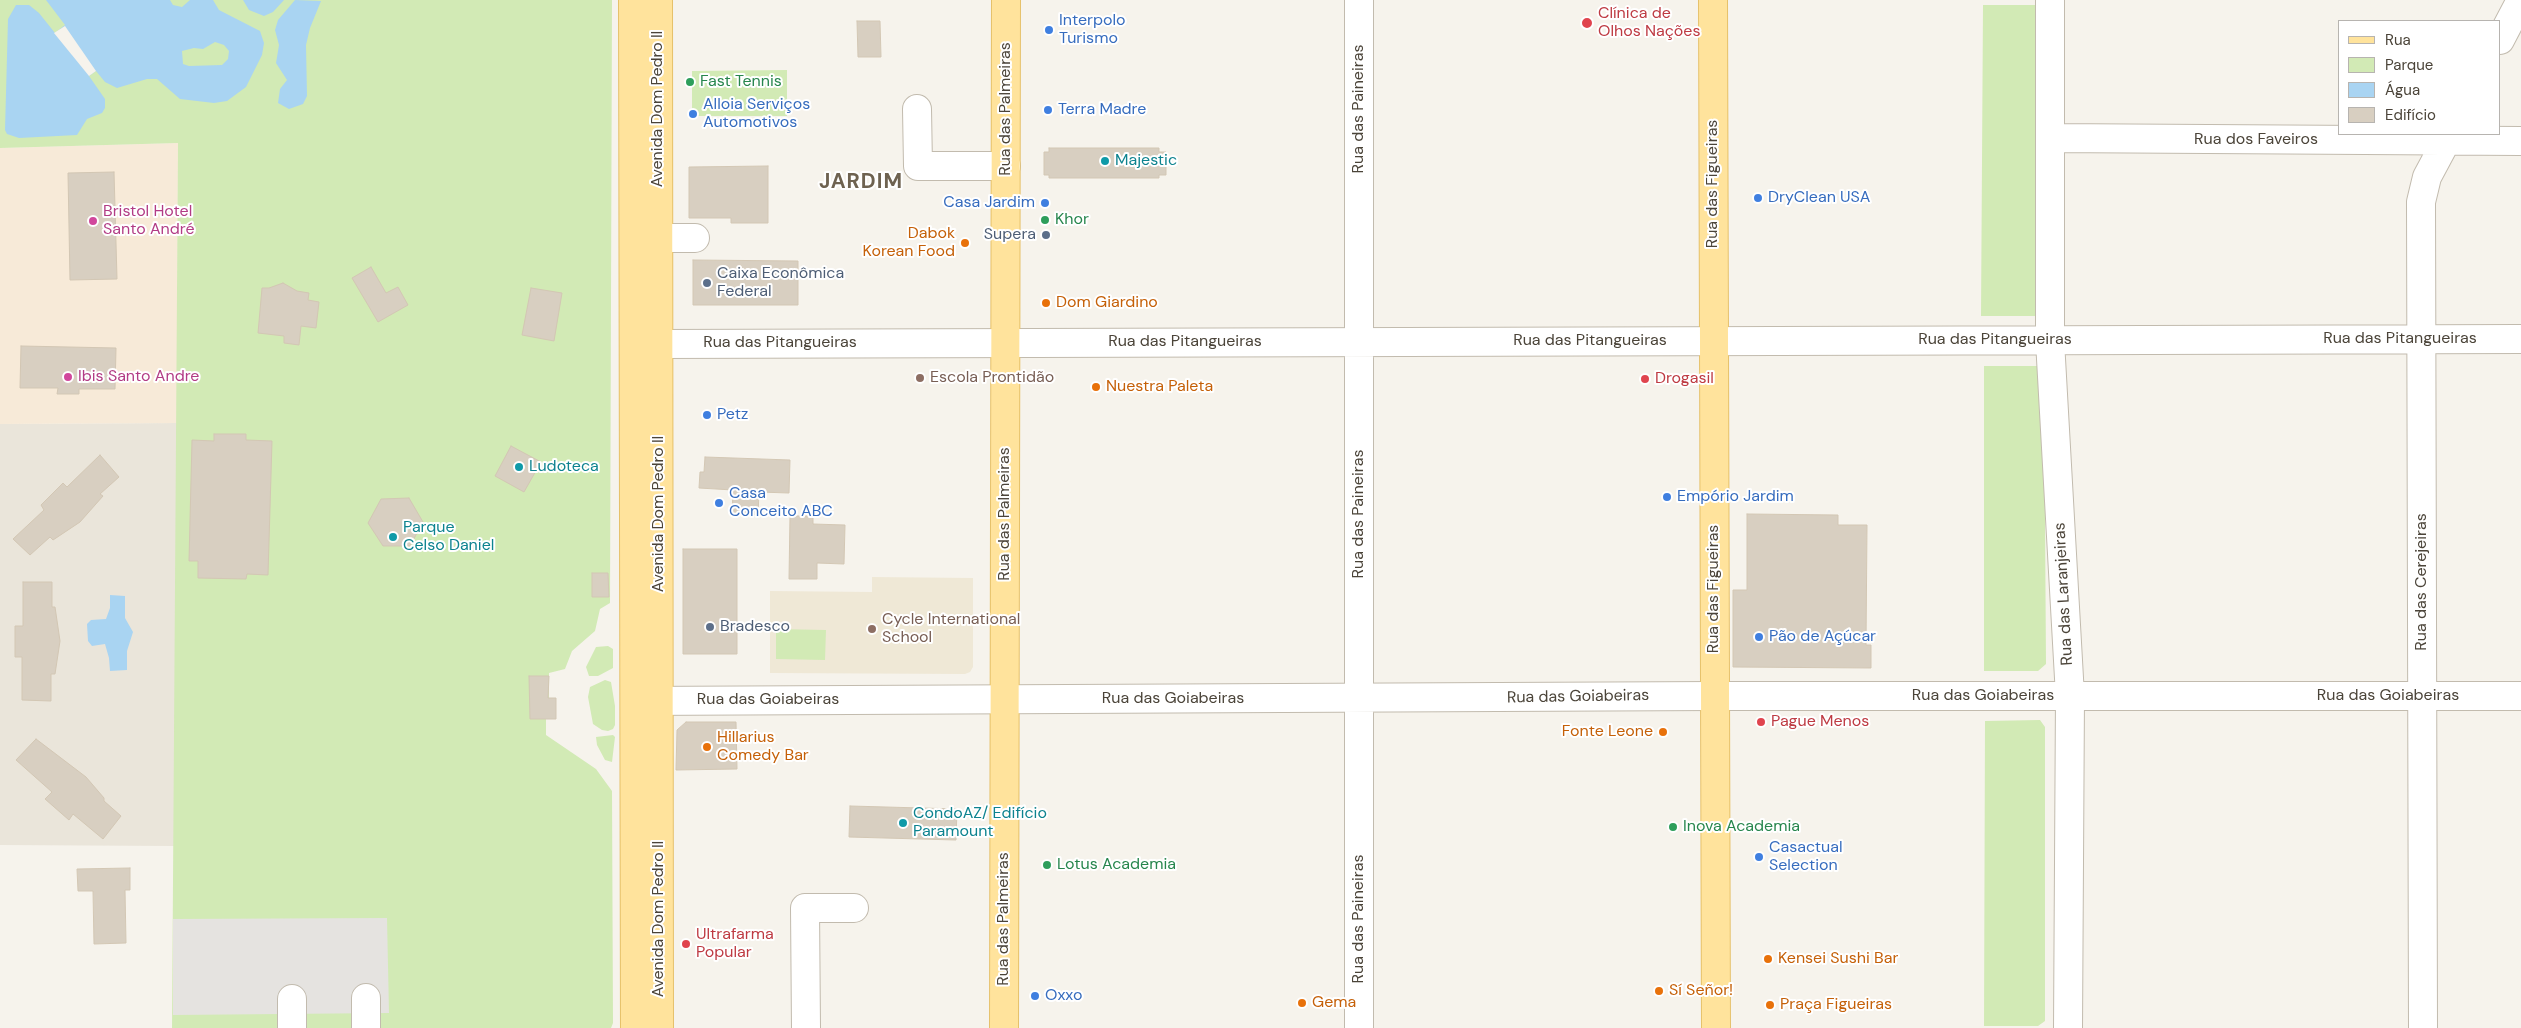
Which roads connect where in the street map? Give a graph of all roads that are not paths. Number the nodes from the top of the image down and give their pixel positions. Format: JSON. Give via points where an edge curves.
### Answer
{"nodes":[{"id":1,"x":634,"y":0,"type":"edge"},
{"id":2,"x":658,"y":0,"type":"edge"},
{"id":3,"x":1006,"y":0,"type":"edge"},
{"id":4,"x":1359,"y":0,"type":"edge"},
{"id":5,"x":1713,"y":0,"type":"edge"},
{"id":6,"x":2050,"y":0,"type":"edge"},
{"id":7,"x":2521,"y":0,"type":"edge"},
{"id":8,"x":2501,"y":38,"type":"edge"},
{"id":9,"x":917,"y":110,"type":"dead end"},
{"id":10,"x":2448,"y":137,"type":"edge"},
{"id":11,"x":2051,"y":138,"type":"junction"},
{"id":12,"x":2521,"y":142,"type":"edge"},
{"id":13,"x":1006,"y":166,"type":"junction"},
{"id":14,"x":659,"y":238,"type":"junction"},
{"id":15,"x":695,"y":238,"type":"dead end"},
{"id":16,"x":2421,"y":339,"type":"junction"},
{"id":17,"x":2521,"y":339,"type":"edge"},
{"id":18,"x":1713,"y":341,"type":"junction"},
{"id":19,"x":2050,"y":341,"type":"junction"},
{"id":20,"x":1359,"y":342,"type":"junction"},
{"id":21,"x":1005,"y":343,"type":"junction"},
{"id":22,"x":659,"y":344,"type":"junction"},
{"id":23,"x":1714,"y":696,"type":"junction"},
{"id":24,"x":2070,"y":696,"type":"junction"},
{"id":25,"x":2422,"y":696,"type":"junction"},
{"id":26,"x":2521,"y":696,"type":"edge"},
{"id":27,"x":1005,"y":700,"type":"junction"},
{"id":28,"x":1359,"y":700,"type":"junction"},
{"id":29,"x":647,"y":701,"type":"junction"},
{"id":30,"x":854,"y":908,"type":"dead end"},
{"id":31,"x":366,"y":998,"type":"dead end"},
{"id":32,"x":292,"y":999,"type":"dead end"},
{"id":33,"x":292,"y":1028,"type":"edge"},
{"id":34,"x":366,"y":1028,"type":"edge"},
{"id":35,"x":635,"y":1028,"type":"edge"},
{"id":36,"x":659,"y":1028,"type":"edge"},
{"id":37,"x":806,"y":1028,"type":"edge"},
{"id":38,"x":1004,"y":1028,"type":"edge"},
{"id":39,"x":1360,"y":1028,"type":"edge"},
{"id":40,"x":1716,"y":1028,"type":"edge"},
{"id":41,"x":2068,"y":1028,"type":"edge"},
{"id":42,"x":2423,"y":1028,"type":"edge"}],
"edges":[{"from":1,"to":29,"type":"main road","name":"Avenida Dom Pedro II"},
{"from":2,"to":14,"type":"main road","name":"Avenida Dom Pedro II"},
{"from":3,"to":13,"type":"main road","name":"Rua das Palmeiras"},
{"from":4,"to":20,"type":"street","name":"Rua das Paineiras"},
{"from":5,"to":18,"type":"main road","name":"Rua das Figueiras"},
{"from":6,"to":11,"type":"street","name":"Rua das Laranjeiras"},
{"from":7,"to":8,"type":"street"},
{"from":9,"to":13,"type":"street","via":[[918,166]]},
{"from":10,"to":11,"type":"street","name":"Rua dos Faveiros"},
{"from":10,"to":12,"type":"street","name":"Rua dos Faveiros"},
{"from":10,"to":16,"type":"street","name":"Rua das Cerejeiras","via":[[2426,177],[2420,202]]},
{"from":11,"to":19,"type":"street","name":"Rua das Laranjeiras"},
{"from":13,"to":21,"type":"main road","name":"Rua das Palmeiras"},
{"from":14,"to":15,"type":"street"},
{"from":14,"to":22,"type":"main road","name":"Avenida Dom Pedro II"},
{"from":16,"to":17,"type":"street","name":"Rua das Pitangueiras"},
{"from":16,"to":19,"type":"street","name":"Rua das Pitangueiras"},
{"from":16,"to":25,"type":"street","name":"Rua das Cerejeiras"},
{"from":18,"to":19,"type":"street","name":"Rua das Pitangueiras"},
{"from":18,"to":20,"type":"street","name":"Rua das Pitangueiras"},
{"from":18,"to":23,"type":"main road","name":"Rua das Figueiras"},
{"from":19,"to":24,"type":"street","name":"Rua das Laranjeiras"},
{"from":20,"to":21,"type":"street","name":"Rua das Pitangueiras"},
{"from":20,"to":28,"type":"street","name":"Rua das Paineiras"},
{"from":21,"to":22,"type":"street","name":"Rua das Pitangueiras"},
{"from":21,"to":27,"type":"main road","name":"Rua das Palmeiras"},
{"from":22,"to":29,"type":"main road","name":"Avenida Dom Pedro II"},
{"from":23,"to":24,"type":"street","name":"Rua das Goiabeiras"},
{"from":23,"to":28,"type":"street","name":"Rua das Goiabeiras"},
{"from":23,"to":40,"type":"main road","name":"Rua das Figueiras"},
{"from":24,"to":25,"type":"street","name":"Rua das Goiabeiras"},
{"from":24,"to":41,"type":"street","name":"Rua das Laranjeiras"},
{"from":25,"to":26,"type":"street","name":"Rua das Goiabeiras"},
{"from":25,"to":42,"type":"street","name":"Rua das Cerejeiras"},
{"from":27,"to":28,"type":"street","name":"Rua das Goiabeiras"},
{"from":27,"to":29,"type":"street","name":"Rua das Goiabeiras"},
{"from":27,"to":38,"type":"main road","name":"Rua das Palmeiras"},
{"from":28,"to":39,"type":"street","name":"Rua das Paineiras"},
{"from":29,"to":35,"type":"main road","name":"Avenida Dom Pedro II"},
{"from":29,"to":36,"type":"main road","name":"Avenida Dom Pedro II"},
{"from":30,"to":37,"type":"street","via":[[804,908]]},
{"from":31,"to":34,"type":"street"},
{"from":32,"to":33,"type":"street"}]}
